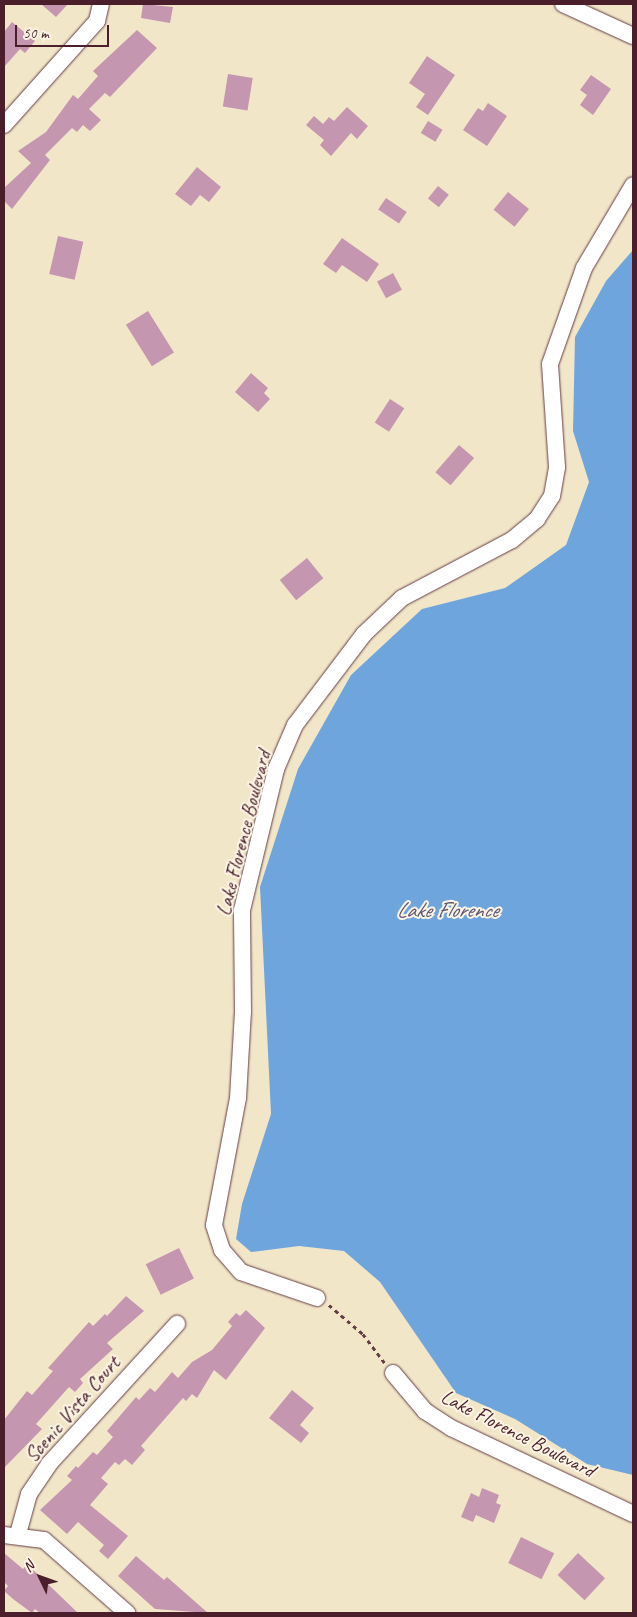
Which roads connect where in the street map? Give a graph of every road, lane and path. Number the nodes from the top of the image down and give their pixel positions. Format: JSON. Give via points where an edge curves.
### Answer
{"nodes":[{"id":1,"x":101,"y":4,"type":"edge"},
{"id":2,"x":563,"y":4,"type":"edge"},
{"id":3,"x":633,"y":36,"type":"edge"},
{"id":4,"x":4,"y":125,"type":"edge"},
{"id":5,"x":633,"y":185,"type":"edge"},
{"id":6,"x":317,"y":1298,"type":"joint"},
{"id":7,"x":177,"y":1324,"type":"dead end"},
{"id":8,"x":393,"y":1373,"type":"joint"},
{"id":9,"x":633,"y":1514,"type":"edge"},
{"id":10,"x":11,"y":1534,"type":"edge"},
{"id":11,"x":127,"y":1613,"type":"edge"}],
"edges":[{"from":1,"to":4,"type":"street","via":[[96,21]]},
{"from":2,"to":3,"type":"street"},
{"from":5,"to":6,"type":"street","name":"Lake Florence Boulevard","via":[[584,268],[550,364],[557,466],[552,496],[537,519],[512,540],[402,598],[364,634],[295,725],[276,769],[242,910],[244,1012],[238,1098],[214,1225],[222,1250],[240,1272]]},
{"from":6,"to":8,"type":"path","via":[[363,1334]]},
{"from":7,"to":10,"type":"street","name":"Scenic Vista Court","via":[[49,1464],[29,1494]]},
{"from":8,"to":9,"type":"street","name":"Lake Florence Boulevard","via":[[425,1411],[451,1428]]},
{"from":10,"to":11,"type":"street","via":[[44,1540]]}]}
